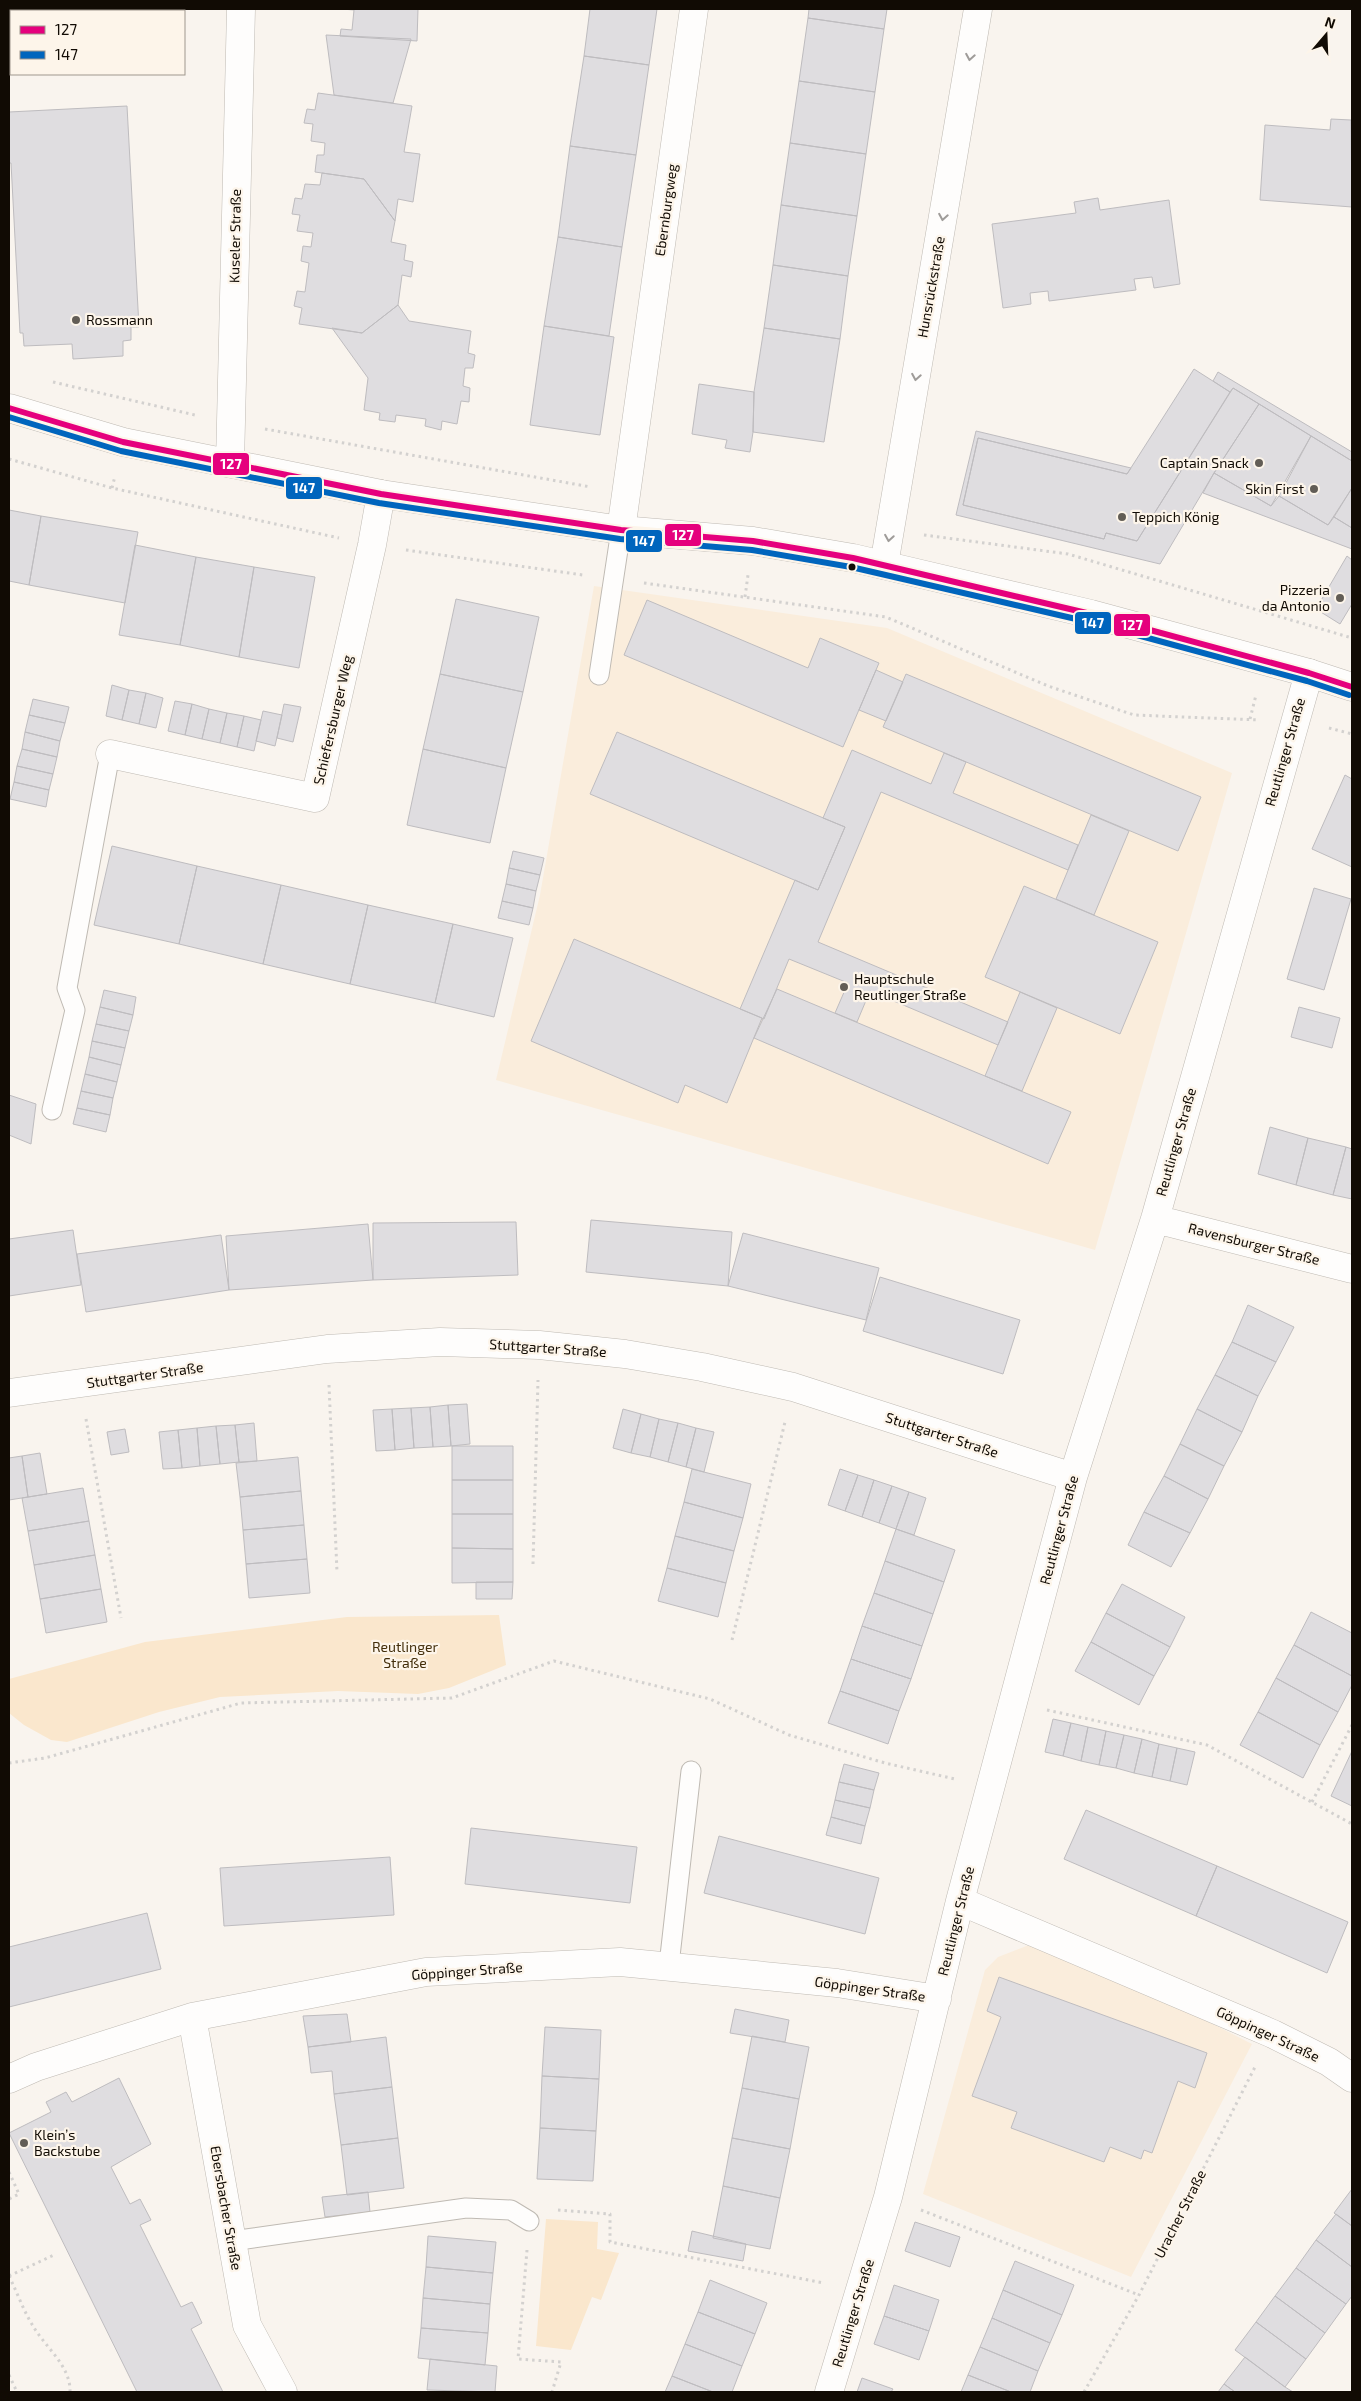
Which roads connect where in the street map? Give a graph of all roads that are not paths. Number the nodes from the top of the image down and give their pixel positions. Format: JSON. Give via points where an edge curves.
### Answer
{"nodes":[{"id":1,"x":241,"y":9,"type":"edge"},
{"id":2,"x":694,"y":9,"type":"edge"},
{"id":3,"x":978,"y":9,"type":"edge"},
{"id":4,"x":9,"y":408,"type":"edge"},
{"id":5,"x":230,"y":463,"type":"junction"},
{"id":6,"x":381,"y":494,"type":"junction"},
{"id":7,"x":621,"y":530,"type":"junction"},
{"id":8,"x":884,"y":565,"type":"junction"},
{"id":9,"x":1309,"y":673,"type":"junction"},
{"id":10,"x":599,"y":675,"type":"dead end"},
{"id":11,"x":1352,"y":687,"type":"edge"},
{"id":12,"x":110,"y":754,"type":"joint"},
{"id":13,"x":52,"y":1110,"type":"dead end"},
{"id":14,"x":1155,"y":1219,"type":"junction"},
{"id":15,"x":1352,"y":1269,"type":"edge"},
{"id":16,"x":9,"y":1392,"type":"edge"},
{"id":17,"x":1073,"y":1477,"type":"junction"},
{"id":18,"x":691,"y":1771,"type":"dead end"},
{"id":19,"x":960,"y":1901,"type":"junction"},
{"id":20,"x":669,"y":1965,"type":"junction"},
{"id":21,"x":937,"y":1999,"type":"junction"},
{"id":22,"x":192,"y":2016,"type":"junction"},
{"id":23,"x":1352,"y":2078,"type":"edge"},
{"id":24,"x":9,"y":2079,"type":"edge"},
{"id":25,"x":529,"y":2221,"type":"road end"},
{"id":26,"x":232,"y":2241,"type":"junction"},
{"id":27,"x":283,"y":2392,"type":"edge"},
{"id":28,"x":829,"y":2392,"type":"edge"}],
"edges":[{"from":1,"to":5,"type":"street","name":"Kuseler Straße"},
{"from":2,"to":7,"type":"street","name":"Ebernburgweg"},
{"from":3,"to":8,"type":"street","name":"Hunsrückstraße","one_way":true},
{"from":4,"to":5,"type":"street","via":[[123,442]]},
{"from":5,"to":6,"type":"street"},
{"from":6,"to":7,"type":"street"},
{"from":6,"to":12,"type":"street","name":"Schiefersburger Weg","via":[[315,798]]},
{"from":7,"to":8,"type":"street","via":[[753,541]]},
{"from":7,"to":10,"type":"lane"},
{"from":8,"to":9,"type":"street","via":[[1091,614]]},
{"from":9,"to":11,"type":"street"},
{"from":9,"to":14,"type":"street","name":"Reutlinger Straße"},
{"from":12,"to":13,"type":"lane","via":[[67,988],[75,1010]]},
{"from":14,"to":15,"type":"street","name":"Ravensburger Straße"},
{"from":14,"to":17,"type":"street","name":"Reutlinger Straße"},
{"from":16,"to":17,"type":"street","name":"Stuttgarter Straße","via":[[327,1349],[440,1342],[539,1345],[624,1354],[793,1387]]},
{"from":17,"to":19,"type":"street","name":"Reutlinger Straße"},
{"from":18,"to":20,"type":"lane"},
{"from":19,"to":21,"type":"street","name":"Reutlinger Straße"},
{"from":19,"to":23,"type":"street","name":"Göppinger Straße","via":[[1273,2034],[1329,2062]]},
{"from":20,"to":21,"type":"street","name":"Göppinger Straße","via":[[838,1983]]},
{"from":20,"to":22,"type":"street","name":"Göppinger Straße","via":[[620,1962],[426,1972]]},
{"from":21,"to":28,"type":"street","name":"Reutlinger Straße","via":[[888,2197]]},
{"from":22,"to":24,"type":"street","name":"Göppinger Straße","via":[[36,2067]]},
{"from":22,"to":26,"type":"street","name":"Ebersbacher Straße"},
{"from":25,"to":26,"type":"lane","via":[[511,2210],[466,2208]]},
{"from":26,"to":27,"type":"street","name":"Ebersbacher Straße","via":[[247,2325]]}]}
